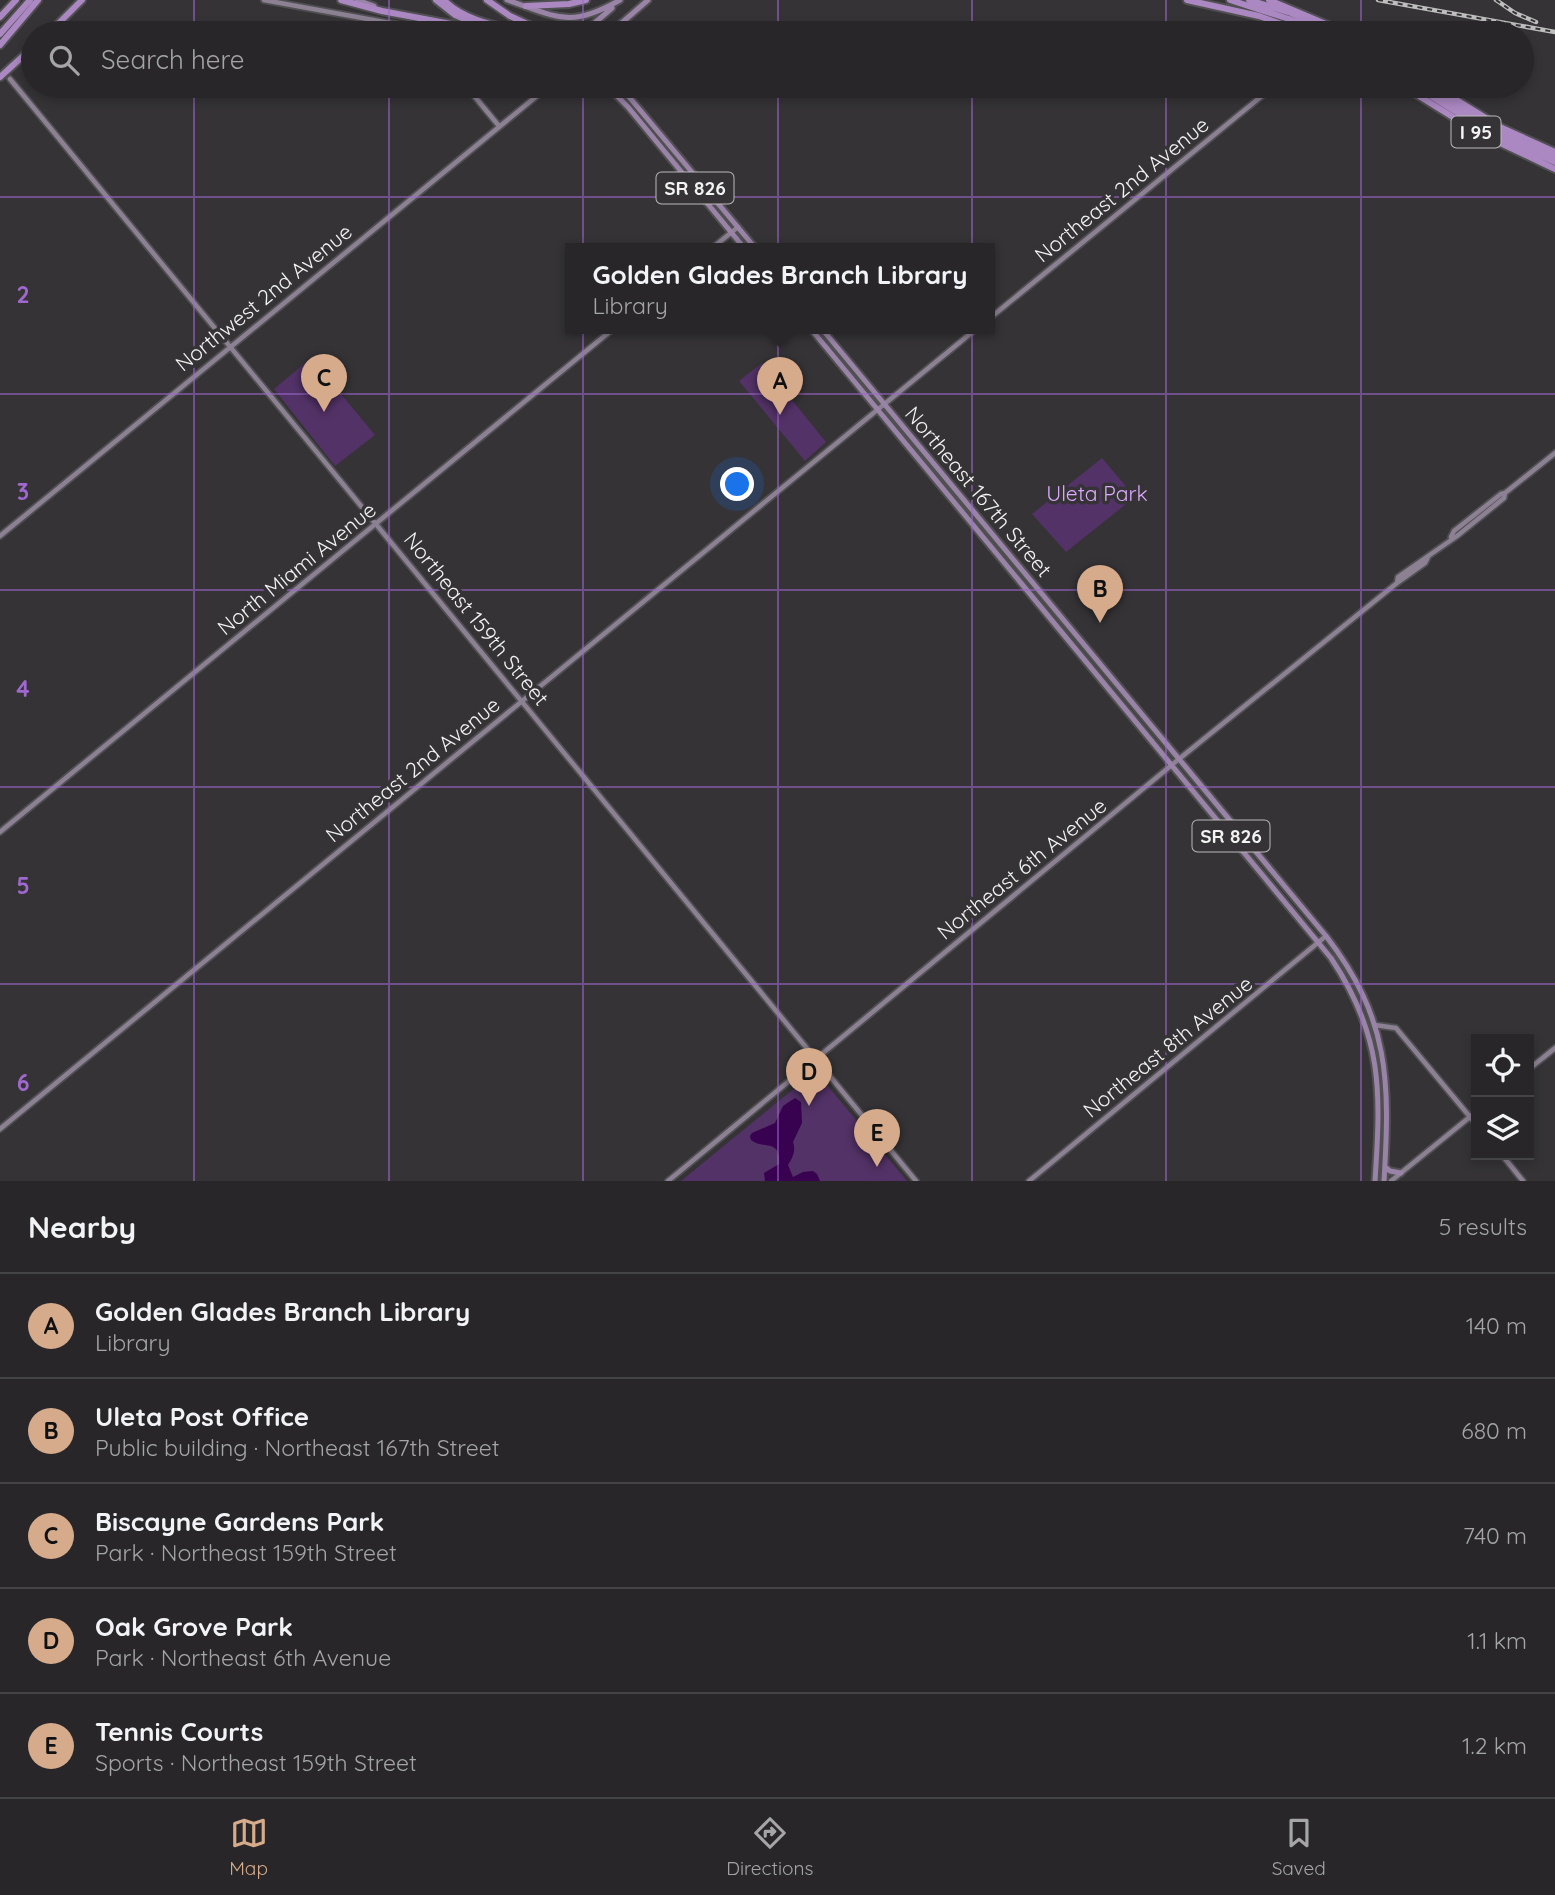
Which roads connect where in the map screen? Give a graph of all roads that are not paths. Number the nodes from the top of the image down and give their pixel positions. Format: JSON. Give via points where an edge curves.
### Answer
{"nodes":[{"id":1,"x":16,"y":0,"type":"edge"},
{"id":2,"x":30,"y":0,"type":"edge"},
{"id":3,"x":38,"y":0,"type":"edge"},
{"id":4,"x":82,"y":0,"type":"edge"},
{"id":5,"x":264,"y":0,"type":"edge"},
{"id":6,"x":341,"y":0,"type":"edge"},
{"id":7,"x":357,"y":0,"type":"edge"},
{"id":8,"x":436,"y":0,"type":"edge"},
{"id":9,"x":444,"y":0,"type":"edge"},
{"id":10,"x":507,"y":0,"type":"edge"},
{"id":11,"x":535,"y":0,"type":"edge"},
{"id":12,"x":586,"y":0,"type":"edge"},
{"id":13,"x":621,"y":0,"type":"edge"},
{"id":14,"x":648,"y":0,"type":"edge"},
{"id":15,"x":1187,"y":0,"type":"edge"},
{"id":16,"x":1230,"y":0,"type":"edge"},
{"id":17,"x":1249,"y":0,"type":"edge"},
{"id":18,"x":1269,"y":0,"type":"edge"},
{"id":19,"x":488,"y":1,"type":"edge"},
{"id":20,"x":554,"y":4,"type":"junction"},
{"id":21,"x":526,"y":6,"type":"junction"},
{"id":22,"x":389,"y":11,"type":"junction"},
{"id":23,"x":0,"y":17,"type":"edge"},
{"id":24,"x":61,"y":21,"type":"edge"},
{"id":25,"x":379,"y":21,"type":"edge"},
{"id":26,"x":438,"y":21,"type":"edge"},
{"id":27,"x":467,"y":21,"type":"edge"},
{"id":28,"x":484,"y":21,"type":"edge"},
{"id":29,"x":521,"y":21,"type":"edge"},
{"id":30,"x":597,"y":21,"type":"edge"},
{"id":31,"x":624,"y":21,"type":"edge"},
{"id":32,"x":1273,"y":21,"type":"edge"},
{"id":33,"x":1294,"y":21,"type":"edge"},
{"id":34,"x":1309,"y":21,"type":"edge"},
{"id":35,"x":1319,"y":21,"type":"edge"},
{"id":36,"x":0,"y":34,"type":"edge"},
{"id":37,"x":0,"y":45,"type":"edge"},
{"id":38,"x":21,"y":58,"type":"edge"},
{"id":39,"x":0,"y":76,"type":"edge"},
{"id":40,"x":10,"y":79,"type":"dead end"},
{"id":41,"x":21,"y":92,"type":"edge"},
{"id":42,"x":26,"y":98,"type":"edge"},
{"id":43,"x":476,"y":98,"type":"edge"},
{"id":44,"x":534,"y":98,"type":"edge"},
{"id":45,"x":618,"y":98,"type":"edge"},
{"id":46,"x":630,"y":98,"type":"edge"},
{"id":47,"x":1259,"y":98,"type":"edge"},
{"id":48,"x":1422,"y":98,"type":"edge"},
{"id":49,"x":1434,"y":98,"type":"edge"},
{"id":50,"x":1444,"y":98,"type":"edge"},
{"id":51,"x":1453,"y":98,"type":"edge"},
{"id":52,"x":499,"y":126,"type":"junction"},
{"id":53,"x":658,"y":144,"type":"junction"},
{"id":54,"x":673,"y":148,"type":"junction"},
{"id":55,"x":1555,"y":154,"type":"edge"},
{"id":56,"x":1555,"y":162,"type":"edge"},
{"id":57,"x":1555,"y":169,"type":"edge"},
{"id":58,"x":738,"y":227,"type":"junction"},
{"id":59,"x":731,"y":232,"type":"junction"},
{"id":60,"x":718,"y":243,"type":"edge"},
{"id":61,"x":740,"y":243,"type":"edge"},
{"id":62,"x":751,"y":243,"type":"edge"},
{"id":63,"x":995,"y":313,"type":"edge"},
{"id":64,"x":607,"y":334,"type":"edge"},
{"id":65,"x":815,"y":334,"type":"edge"},
{"id":66,"x":826,"y":334,"type":"edge"},
{"id":67,"x":970,"y":334,"type":"edge"},
{"id":68,"x":231,"y":346,"type":"junction"},
{"id":69,"x":884,"y":404,"type":"junction"},
{"id":70,"x":877,"y":409,"type":"junction"},
{"id":71,"x":1555,"y":453,"type":"edge"},
{"id":72,"x":940,"y":485,"type":"junction"},
{"id":73,"x":958,"y":493,"type":"junction"},
{"id":74,"x":951,"y":498,"type":"junction"},
{"id":75,"x":967,"y":503,"type":"junction"},
{"id":76,"x":377,"y":523,"type":"junction"},
{"id":77,"x":0,"y":537,"type":"edge"},
{"id":78,"x":1014,"y":575,"type":"junction"},
{"id":79,"x":1031,"y":582,"type":"junction"},
{"id":80,"x":1024,"y":587,"type":"junction"},
{"id":81,"x":1039,"y":591,"type":"junction"},
{"id":82,"x":1090,"y":666,"type":"junction"},
{"id":83,"x":1105,"y":670,"type":"junction"},
{"id":84,"x":1098,"y":676,"type":"junction"},
{"id":85,"x":1113,"y":680,"type":"junction"},
{"id":86,"x":523,"y":700,"type":"junction"},
{"id":87,"x":1179,"y":759,"type":"junction"},
{"id":88,"x":1172,"y":765,"type":"junction"},
{"id":89,"x":0,"y":832,"type":"edge"},
{"id":90,"x":1233,"y":838,"type":"junction"},
{"id":91,"x":1251,"y":846,"type":"junction"},
{"id":92,"x":1245,"y":853,"type":"junction"},
{"id":93,"x":1257,"y":854,"type":"junction"},
{"id":94,"x":1326,"y":936,"type":"junction"},
{"id":95,"x":1319,"y":942,"type":"junction"},
{"id":96,"x":1363,"y":1018,"type":"junction"},
{"id":97,"x":1375,"y":1025,"type":"junction"},
{"id":98,"x":1555,"y":1048,"type":"edge"},
{"id":99,"x":816,"y":1058,"type":"junction"},
{"id":100,"x":1534,"y":1065,"type":"edge"},
{"id":101,"x":1470,"y":1117,"type":"joint"},
{"id":102,"x":0,"y":1129,"type":"edge"},
{"id":103,"x":1506,"y":1160,"type":"edge"},
{"id":104,"x":1385,"y":1166,"type":"junction"},
{"id":105,"x":1401,"y":1173,"type":"junction"},
{"id":106,"x":668,"y":1181,"type":"edge"},
{"id":107,"x":916,"y":1181,"type":"edge"},
{"id":108,"x":1029,"y":1181,"type":"edge"},
{"id":109,"x":1376,"y":1181,"type":"edge"},
{"id":110,"x":1384,"y":1181,"type":"edge"},
{"id":111,"x":1391,"y":1181,"type":"edge"},
{"id":112,"x":1523,"y":1181,"type":"edge"}],
"edges":[{"from":1,"to":23,"type":"highway"},
{"from":2,"to":36,"type":"highway"},
{"from":3,"to":37,"type":"highway"},
{"from":4,"to":24,"type":"highway"},
{"from":5,"to":25,"type":"street"},
{"from":6,"to":22,"type":"highway"},
{"from":7,"to":22,"type":"main road"},
{"from":8,"to":27,"type":"highway"},
{"from":9,"to":28,"type":"highway"},
{"from":10,"to":21,"type":"main road"},
{"from":11,"to":20,"type":"highway"},
{"from":12,"to":20,"type":"highway"},
{"from":13,"to":21,"type":"main road","via":[[573,18],[557,18]]},
{"from":13,"to":30,"type":"main road"},
{"from":14,"to":31,"type":"main road"},
{"from":15,"to":32,"type":"highway"},
{"from":16,"to":33,"type":"highway"},
{"from":17,"to":34,"type":"highway"},
{"from":18,"to":35,"type":"highway"},
{"from":19,"to":29,"type":"highway"},
{"from":20,"to":21,"type":"highway"},
{"from":22,"to":26,"type":"highway"},
{"from":38,"to":39,"type":"highway"},
{"from":40,"to":41,"type":"street","name":"Northeast 159th Street"},
{"from":42,"to":68,"type":"street","name":"Northeast 159th Street"},
{"from":43,"to":52,"type":"street"},
{"from":44,"to":52,"type":"street","name":"Northwest 2nd Avenue"},
{"from":45,"to":53,"type":"main road","number":"SR 826"},
{"from":46,"to":54,"type":"main road","number":"SR 826"},
{"from":47,"to":63,"type":"street","name":"Northeast 2nd Avenue"},
{"from":48,"to":57,"type":"highway","number":"I 95","via":[[1477,132]]},
{"from":49,"to":56,"type":"highway","via":[[1490,133]]},
{"from":50,"to":55,"type":"highway","via":[[1489,126]]},
{"from":51,"to":55,"type":"highway","number":"I 95"},
{"from":52,"to":68,"type":"street","name":"Northwest 2nd Avenue"},
{"from":53,"to":54,"type":"main road"},
{"from":53,"to":59,"type":"main road","number":"SR 826"},
{"from":54,"to":58,"type":"main road","number":"SR 826"},
{"from":58,"to":59,"type":"street"},
{"from":58,"to":62,"type":"main road","number":"SR 826"},
{"from":59,"to":60,"type":"street"},
{"from":59,"to":61,"type":"main road","number":"SR 826"},
{"from":64,"to":76,"type":"street","name":"North Miami Avenue"},
{"from":65,"to":70,"type":"main road","name":"Northeast 167th Street","number":"SR 826"},
{"from":66,"to":69,"type":"main road","name":"Northeast 167th Street","number":"SR 826"},
{"from":67,"to":69,"type":"street","name":"Northeast 2nd Avenue"},
{"from":68,"to":76,"type":"street","name":"Northeast 159th Street"},
{"from":68,"to":77,"type":"street","name":"Northwest 2nd Avenue"},
{"from":69,"to":70,"type":"street","name":"Northeast 2nd Avenue"},
{"from":69,"to":73,"type":"main road","name":"Northeast 167th Street","number":"SR 826"},
{"from":70,"to":72,"type":"main road","name":"Northeast 167th Street","number":"SR 826"},
{"from":70,"to":86,"type":"street","name":"Northeast 2nd Avenue"},
{"from":71,"to":87,"type":"street","name":"Northeast 6th Avenue"},
{"from":72,"to":73,"type":"main road"},
{"from":72,"to":74,"type":"main road","name":"Northeast 167th Street","number":"SR 826"},
{"from":73,"to":75,"type":"main road","name":"Northeast 167th Street","number":"SR 826"},
{"from":74,"to":75,"type":"main road"},
{"from":74,"to":78,"type":"main road","name":"Northeast 167th Street","number":"SR 826"},
{"from":75,"to":79,"type":"main road","name":"Northeast 167th Street","number":"SR 826"},
{"from":76,"to":86,"type":"street","name":"Northeast 159th Street"},
{"from":76,"to":89,"type":"street","name":"North Miami Avenue"},
{"from":78,"to":79,"type":"main road"},
{"from":78,"to":80,"type":"main road","name":"Northeast 167th Street","number":"SR 826"},
{"from":79,"to":81,"type":"main road","name":"Northeast 167th Street","number":"SR 826"},
{"from":80,"to":81,"type":"main road"},
{"from":80,"to":82,"type":"main road","name":"Northeast 167th Street","number":"SR 826"},
{"from":81,"to":83,"type":"main road","name":"Northeast 167th Street","number":"SR 826"},
{"from":82,"to":83,"type":"main road"},
{"from":82,"to":84,"type":"main road","name":"Northeast 167th Street","number":"SR 826"},
{"from":83,"to":85,"type":"main road","name":"Northeast 167th Street","number":"SR 826"},
{"from":84,"to":85,"type":"main road"},
{"from":84,"to":88,"type":"main road","name":"Northeast 167th Street","number":"SR 826"},
{"from":85,"to":87,"type":"main road","name":"Northeast 167th Street","number":"SR 826"},
{"from":86,"to":99,"type":"street","name":"Northeast 159th Street"},
{"from":86,"to":102,"type":"street","name":"Northeast 2nd Avenue"},
{"from":87,"to":88,"type":"street","name":"Northeast 6th Avenue"},
{"from":87,"to":91,"type":"main road","name":"Northeast 167th Street","number":"SR 826"},
{"from":88,"to":90,"type":"main road","name":"Northeast 167th Street","number":"SR 826"},
{"from":88,"to":99,"type":"street","name":"Northeast 6th Avenue"},
{"from":90,"to":91,"type":"main road"},
{"from":90,"to":92,"type":"main road","name":"Northeast 167th Street","number":"SR 826"},
{"from":91,"to":93,"type":"main road","name":"Northeast 167th Street","number":"SR 826"},
{"from":92,"to":93,"type":"main road"},
{"from":92,"to":95,"type":"main road","name":"Northeast 167th Street","number":"SR 826"},
{"from":93,"to":94,"type":"main road","name":"Northeast 167th Street","number":"SR 826"},
{"from":94,"to":95,"type":"street","name":"Northeast 8th Avenue"},
{"from":94,"to":97,"type":"main road","name":"Northeast 167th Street","number":"SR 826","via":[[1355,979]]},
{"from":95,"to":96,"type":"main road","name":"Northeast 167th Street","number":"SR 826","via":[[1344,978]]},
{"from":95,"to":108,"type":"street","name":"Northeast 8th Avenue"},
{"from":96,"to":97,"type":"main road"},
{"from":96,"to":109,"type":"main road","number":"SR 826","via":[[1379,1096]]},
{"from":97,"to":101,"type":"street","via":[[1396,1028]]},
{"from":97,"to":104,"type":"main road","number":"SR 826","via":[[1387,1082]]},
{"from":98,"to":100,"type":"street"},
{"from":99,"to":106,"type":"street","name":"Northeast 6th Avenue"},
{"from":99,"to":107,"type":"street","name":"Northeast 159th Street"},
{"from":101,"to":105,"type":"street"},
{"from":103,"to":112,"type":"street"},
{"from":104,"to":105,"type":"main road"},
{"from":104,"to":110,"type":"main road","number":"SR 826"},
{"from":105,"to":111,"type":"street"}]}
